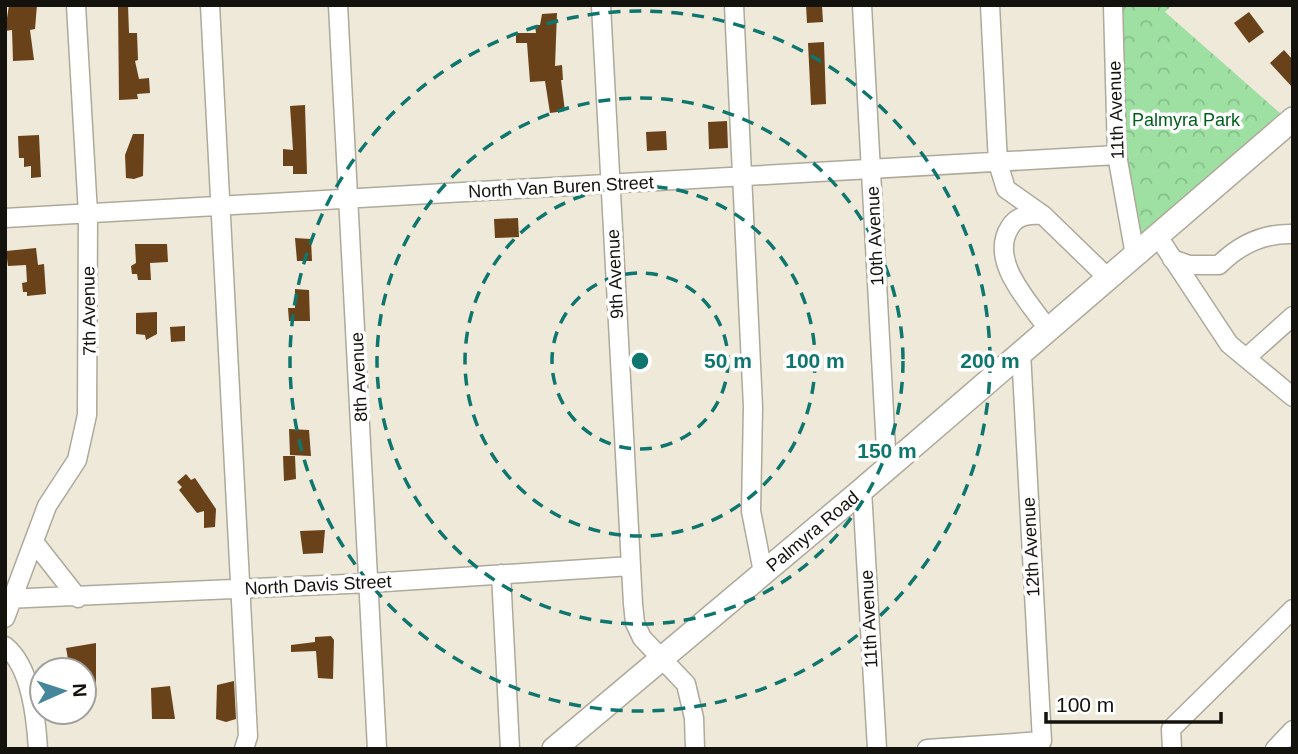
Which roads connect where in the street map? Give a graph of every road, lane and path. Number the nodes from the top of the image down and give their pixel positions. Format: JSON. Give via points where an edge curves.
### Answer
{"nodes":[{"id":1,"x":76,"y":5,"type":"edge"},
{"id":2,"x":210,"y":5,"type":"edge"},
{"id":3,"x":338,"y":5,"type":"edge"},
{"id":4,"x":601,"y":5,"type":"edge"},
{"id":5,"x":734,"y":5,"type":"edge"},
{"id":6,"x":862,"y":5,"type":"edge"},
{"id":7,"x":990,"y":5,"type":"edge"},
{"id":8,"x":1113,"y":5,"type":"edge"},
{"id":9,"x":1293,"y":119,"type":"edge"},
{"id":10,"x":1117,"y":155,"type":"junction"},
{"id":11,"x":998,"y":163,"type":"junction"},
{"id":12,"x":871,"y":170,"type":"junction"},
{"id":13,"x":742,"y":178,"type":"junction"},
{"id":14,"x":610,"y":184,"type":"junction"},
{"id":15,"x":350,"y":201,"type":"junction"},
{"id":16,"x":218,"y":206,"type":"junction"},
{"id":17,"x":88,"y":214,"type":"junction"},
{"id":18,"x":1043,"y":215,"type":"junction"},
{"id":19,"x":5,"y":218,"type":"edge"},
{"id":20,"x":1293,"y":234,"type":"edge"},
{"id":21,"x":1157,"y":235,"type":"junction"},
{"id":22,"x":1135,"y":255,"type":"junction"},
{"id":23,"x":1172,"y":258,"type":"junction"},
{"id":24,"x":1108,"y":278,"type":"junction"},
{"id":25,"x":1293,"y":316,"type":"edge"},
{"id":26,"x":1048,"y":329,"type":"junction"},
{"id":27,"x":1021,"y":352,"type":"junction"},
{"id":28,"x":1246,"y":358,"type":"junction"},
{"id":29,"x":1293,"y":397,"type":"edge"},
{"id":30,"x":887,"y":468,"type":"junction"},
{"id":31,"x":862,"y":490,"type":"junction"},
{"id":32,"x":34,"y":542,"type":"junction"},
{"id":33,"x":631,"y":566,"type":"junction"},
{"id":34,"x":763,"y":572,"type":"junction"},
{"id":35,"x":501,"y":574,"type":"junction"},
{"id":36,"x":370,"y":583,"type":"junction"},
{"id":37,"x":239,"y":589,"type":"junction"},
{"id":38,"x":78,"y":598,"type":"junction"},
{"id":39,"x":9,"y":600,"type":"edge"},
{"id":40,"x":1293,"y":609,"type":"edge"},
{"id":41,"x":5,"y":618,"type":"edge"},
{"id":42,"x":5,"y":646,"type":"edge"},
{"id":43,"x":661,"y":660,"type":"junction"},
{"id":44,"x":1293,"y":730,"type":"edge"},
{"id":45,"x":38,"y":749,"type":"edge"},
{"id":46,"x":244,"y":749,"type":"edge"},
{"id":47,"x":377,"y":749,"type":"edge"},
{"id":48,"x":510,"y":749,"type":"edge"},
{"id":49,"x":554,"y":749,"type":"edge"},
{"id":50,"x":695,"y":749,"type":"edge"},
{"id":51,"x":877,"y":749,"type":"edge"},
{"id":52,"x":927,"y":749,"type":"edge"},
{"id":53,"x":1172,"y":749,"type":"edge"},
{"id":54,"x":1275,"y":749,"type":"edge"}],
"edges":[{"from":1,"to":17,"type":"street","name":"7th Avenue"},
{"from":2,"to":16,"type":"street"},
{"from":3,"to":15,"type":"street","name":"8th Avenue"},
{"from":4,"to":14,"type":"street","name":"9th Avenue"},
{"from":5,"to":13,"type":"street"},
{"from":6,"to":12,"type":"street","name":"10th Avenue"},
{"from":7,"to":11,"type":"street"},
{"from":8,"to":10,"type":"street","name":"11th Avenue"},
{"from":9,"to":21,"type":"main road","name":"Palmyra Road"},
{"from":10,"to":11,"type":"street","name":"North Van Buren Street"},
{"from":10,"to":22,"type":"street","name":"11th Avenue"},
{"from":11,"to":12,"type":"street","name":"North Van Buren Street"},
{"from":11,"to":18,"type":"street","via":[[1006,189]]},
{"from":12,"to":13,"type":"street","name":"North Van Buren Street"},
{"from":12,"to":30,"type":"street","name":"10th Avenue"},
{"from":13,"to":14,"type":"street","name":"North Van Buren Street"},
{"from":13,"to":34,"type":"street","via":[[753,407],[751,511]]},
{"from":14,"to":15,"type":"street","name":"North Van Buren Street"},
{"from":14,"to":33,"type":"street","name":"9th Avenue"},
{"from":15,"to":16,"type":"street","name":"North Van Buren Street"},
{"from":15,"to":36,"type":"street","name":"8th Avenue"},
{"from":16,"to":17,"type":"street","name":"North Van Buren Street"},
{"from":16,"to":37,"type":"street"},
{"from":17,"to":19,"type":"street","name":"North Van Buren Street"},
{"from":17,"to":32,"type":"street","name":"7th Avenue","via":[[87,415],[77,460],[47,506]]},
{"from":18,"to":24,"type":"street"},
{"from":18,"to":26,"type":"street","via":[[1029,214],[1014,221],[1004,248],[1016,283]]},
{"from":20,"to":23,"type":"street","via":[[1259,237],[1219,265],[1189,265]]},
{"from":21,"to":22,"type":"main road","name":"Palmyra Road"},
{"from":21,"to":23,"type":"street"},
{"from":22,"to":24,"type":"main road","name":"Palmyra Road"},
{"from":23,"to":28,"type":"street","via":[[1229,344]]},
{"from":24,"to":26,"type":"main road","name":"Palmyra Road"},
{"from":25,"to":28,"type":"street"},
{"from":26,"to":27,"type":"main road","name":"Palmyra Road"},
{"from":27,"to":30,"type":"main road","name":"Palmyra Road"},
{"from":27,"to":52,"type":"street","name":"12th Avenue","via":[[1042,741]]},
{"from":28,"to":29,"type":"street"},
{"from":30,"to":31,"type":"main road","name":"Palmyra Road"},
{"from":31,"to":34,"type":"main road","name":"Palmyra Road"},
{"from":31,"to":51,"type":"street","name":"11th Avenue"},
{"from":32,"to":38,"type":"street"},
{"from":32,"to":39,"type":"street","name":"7th Avenue"},
{"from":33,"to":35,"type":"street","name":"North Davis Street"},
{"from":33,"to":43,"type":"street","name":"9th Avenue","via":[[635,623]]},
{"from":34,"to":43,"type":"main road","name":"Palmyra Road"},
{"from":35,"to":36,"type":"street","name":"North Davis Street"},
{"from":35,"to":48,"type":"street"},
{"from":36,"to":37,"type":"street","name":"North Davis Street"},
{"from":36,"to":47,"type":"street","name":"8th Avenue"},
{"from":37,"to":38,"type":"street","name":"North Davis Street"},
{"from":37,"to":46,"type":"street","via":[[248,736]]},
{"from":38,"to":39,"type":"street","name":"North Davis Street"},
{"from":39,"to":41,"type":"street","name":"7th Avenue"},
{"from":40,"to":53,"type":"street","via":[[1171,729]]},
{"from":42,"to":45,"type":"street","via":[[14,653],[32,701]]},
{"from":43,"to":49,"type":"main road","name":"Palmyra Road"},
{"from":43,"to":50,"type":"street","via":[[686,684]]},
{"from":44,"to":54,"type":"street"}]}
